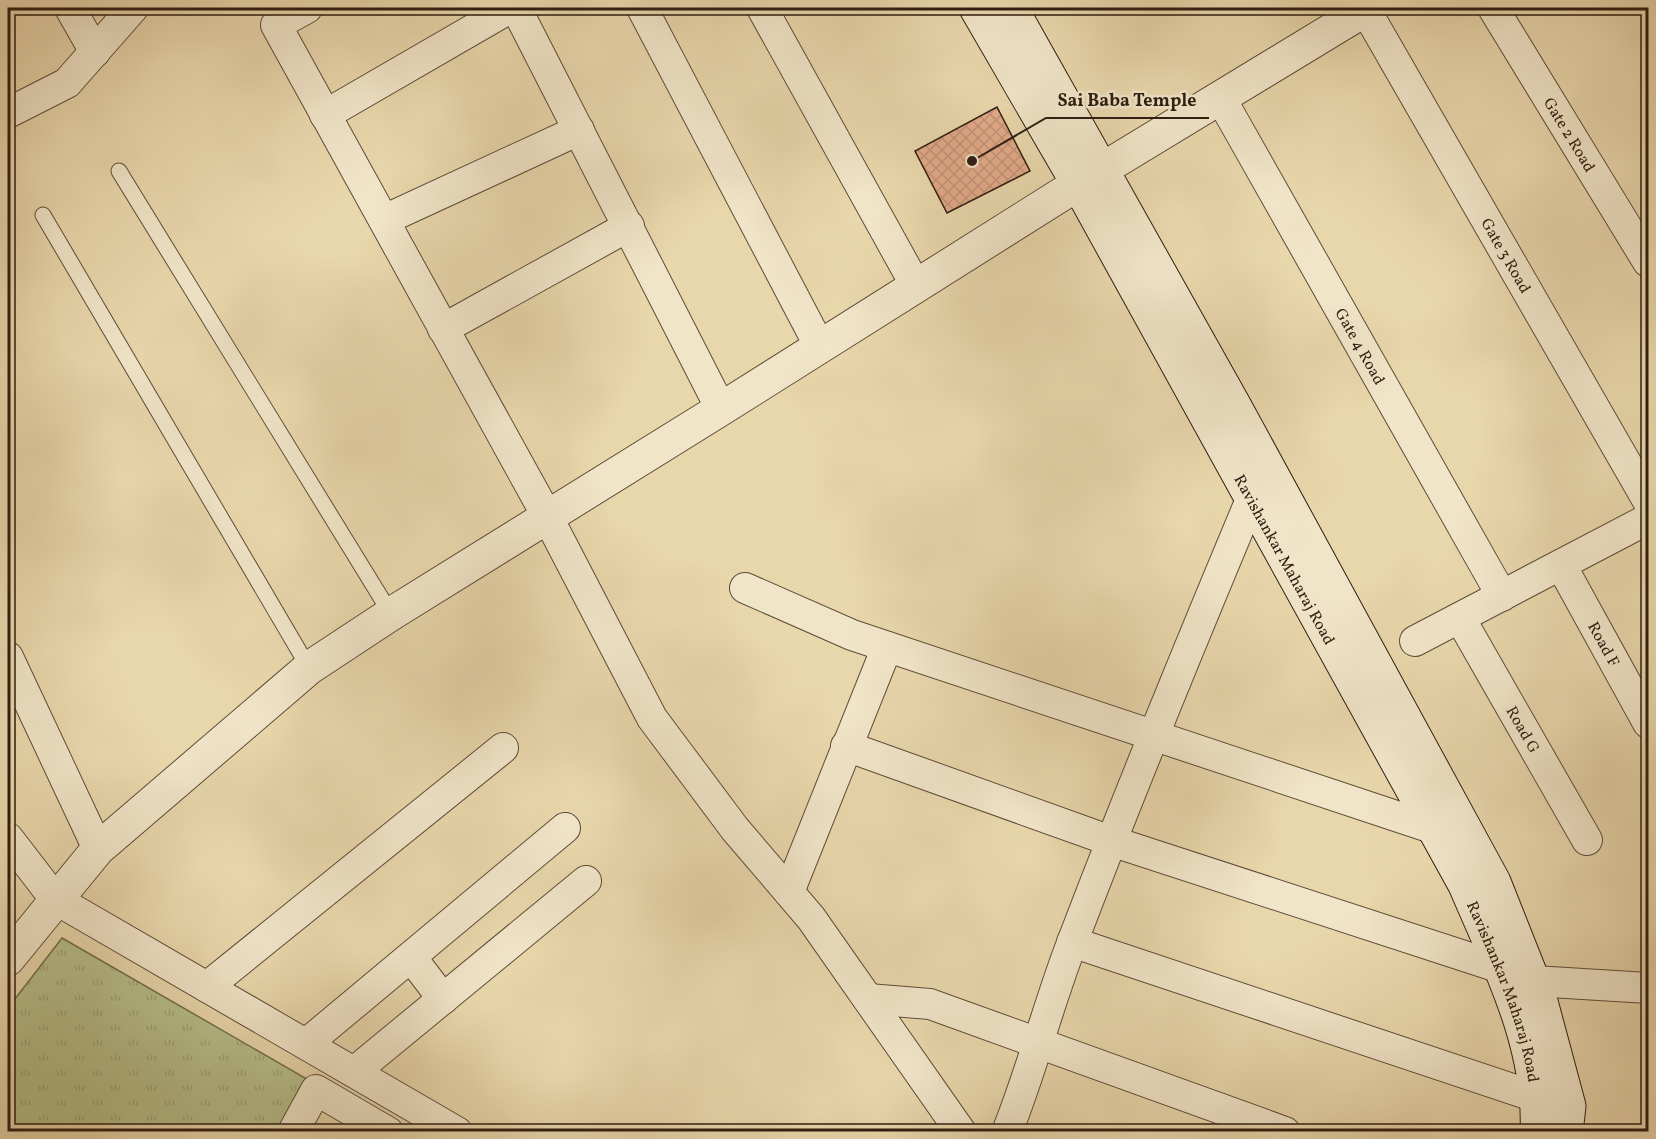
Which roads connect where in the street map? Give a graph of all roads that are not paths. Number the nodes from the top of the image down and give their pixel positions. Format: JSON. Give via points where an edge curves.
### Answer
{"nodes":[{"id":1,"x":70,"y":8,"type":"edge"},
{"id":2,"x":133,"y":8,"type":"edge"},
{"id":3,"x":307,"y":8,"type":"edge"},
{"id":4,"x":510,"y":8,"type":"edge"},
{"id":5,"x":516,"y":8,"type":"edge"},
{"id":6,"x":642,"y":8,"type":"edge"},
{"id":7,"x":762,"y":8,"type":"edge"},
{"id":8,"x":976,"y":8,"type":"edge"},
{"id":9,"x":1011,"y":8,"type":"edge"},
{"id":10,"x":1366,"y":8,"type":"edge"},
{"id":11,"x":1493,"y":8,"type":"edge"},
{"id":12,"x":95,"y":52,"type":"junction"},
{"id":13,"x":1220,"y":98,"type":"junction"},
{"id":14,"x":10,"y":105,"type":"edge"},
{"id":15,"x":326,"y":115,"type":"junction"},
{"id":16,"x":579,"y":130,"type":"junction"},
{"id":17,"x":119,"y":171,"type":"dead end"},
{"id":18,"x":1090,"y":176,"type":"junction"},
{"id":19,"x":42,"y":215,"type":"dead end"},
{"id":20,"x":384,"y":220,"type":"junction"},
{"id":21,"x":629,"y":226,"type":"junction"},
{"id":22,"x":1648,"y":262,"type":"edge"},
{"id":23,"x":916,"y":286,"type":"junction"},
{"id":24,"x":444,"y":329,"type":"junction"},
{"id":25,"x":820,"y":347,"type":"junction"},
{"id":26,"x":722,"y":409,"type":"junction"},
{"id":27,"x":1252,"y":497,"type":"junction"},
{"id":28,"x":1648,"y":501,"type":"edge"},
{"id":29,"x":547,"y":516,"type":"junction"},
{"id":30,"x":1648,"y":519,"type":"edge"},
{"id":31,"x":1561,"y":565,"type":"junction"},
{"id":32,"x":745,"y":588,"type":"dead end"},
{"id":33,"x":1502,"y":596,"type":"junction"},
{"id":34,"x":391,"y":614,"type":"junction"},
{"id":35,"x":1460,"y":618,"type":"junction"},
{"id":36,"x":1415,"y":641,"type":"dead end"},
{"id":37,"x":887,"y":647,"type":"junction"},
{"id":38,"x":8,"y":657,"type":"edge"},
{"id":39,"x":309,"y":668,"type":"junction"},
{"id":40,"x":1648,"y":723,"type":"edge"},
{"id":41,"x":1152,"y":735,"type":"junction"},
{"id":42,"x":846,"y":746,"type":"junction"},
{"id":43,"x":503,"y":748,"type":"dead end"},
{"id":44,"x":565,"y":828,"type":"dead end"},
{"id":45,"x":1435,"y":829,"type":"junction"},
{"id":46,"x":8,"y":838,"type":"edge"},
{"id":47,"x":1587,"y":840,"type":"dead end"},
{"id":48,"x":1111,"y":841,"type":"junction"},
{"id":49,"x":98,"y":849,"type":"junction"},
{"id":50,"x":586,"y":880,"type":"dead end"},
{"id":51,"x":789,"y":892,"type":"junction"},
{"id":52,"x":55,"y":899,"type":"junction"},
{"id":53,"x":1072,"y":942,"type":"junction"},
{"id":54,"x":411,"y":957,"type":"junction"},
{"id":55,"x":8,"y":959,"type":"edge"},
{"id":56,"x":1500,"y":968,"type":"junction"},
{"id":57,"x":1534,"y":981,"type":"junction"},
{"id":58,"x":207,"y":987,"type":"junction"},
{"id":59,"x":1648,"y":988,"type":"edge"},
{"id":60,"x":443,"y":999,"type":"junction"},
{"id":61,"x":868,"y":999,"type":"junction"},
{"id":62,"x":1038,"y":1041,"type":"junction"},
{"id":63,"x":306,"y":1044,"type":"junction"},
{"id":64,"x":354,"y":1072,"type":"junction"},
{"id":65,"x":1539,"y":1098,"type":"junction"},
{"id":66,"x":411,"y":1105,"type":"junction"},
{"id":67,"x":293,"y":1131,"type":"edge"},
{"id":68,"x":388,"y":1131,"type":"edge"},
{"id":69,"x":396,"y":1131,"type":"edge"},
{"id":70,"x":457,"y":1131,"type":"edge"},
{"id":71,"x":961,"y":1131,"type":"edge"},
{"id":72,"x":1007,"y":1131,"type":"edge"},
{"id":73,"x":1285,"y":1131,"type":"edge"},
{"id":74,"x":1537,"y":1131,"type":"edge"},
{"id":75,"x":1566,"y":1131,"type":"edge"}],
"edges":[{"from":1,"to":12,"type":"street"},
{"from":2,"to":12,"type":"street"},
{"from":3,"to":15,"type":"street","via":[[276,25]]},
{"from":4,"to":15,"type":"street"},
{"from":5,"to":16,"type":"street"},
{"from":6,"to":25,"type":"street"},
{"from":7,"to":23,"type":"street"},
{"from":8,"to":18,"type":"main road","name":"Ravishankar Maharaj Road"},
{"from":9,"to":18,"type":"main road","name":"Ravishankar Maharaj Road"},
{"from":10,"to":13,"type":"main road"},
{"from":10,"to":28,"type":"street","name":"Gate 3 Road"},
{"from":11,"to":22,"type":"street","name":"Gate 2 Road"},
{"from":12,"to":14,"type":"street","via":[[67,83]]},
{"from":13,"to":18,"type":"main road"},
{"from":13,"to":33,"type":"street","name":"Gate 4 Road"},
{"from":15,"to":20,"type":"street"},
{"from":16,"to":20,"type":"street"},
{"from":16,"to":21,"type":"street"},
{"from":17,"to":34,"type":"lane"},
{"from":18,"to":23,"type":"main road"},
{"from":18,"to":27,"type":"main road","name":"Ravishankar Maharaj Road"},
{"from":18,"to":57,"type":"main road","name":"Ravishankar Maharaj Road","via":[[1494,882]]},
{"from":19,"to":39,"type":"lane"},
{"from":20,"to":24,"type":"street"},
{"from":21,"to":24,"type":"street"},
{"from":21,"to":26,"type":"street"},
{"from":23,"to":25,"type":"main road"},
{"from":24,"to":29,"type":"street"},
{"from":25,"to":26,"type":"main road"},
{"from":26,"to":29,"type":"main road"},
{"from":27,"to":41,"type":"street"},
{"from":27,"to":45,"type":"main road","name":"Ravishankar Maharaj Road"},
{"from":29,"to":34,"type":"main road"},
{"from":29,"to":51,"type":"street","via":[[652,718],[735,829]]},
{"from":30,"to":31,"type":"street"},
{"from":31,"to":33,"type":"street"},
{"from":31,"to":40,"type":"street","name":"Road F"},
{"from":32,"to":37,"type":"street"},
{"from":33,"to":35,"type":"street"},
{"from":34,"to":39,"type":"main road"},
{"from":35,"to":36,"type":"street"},
{"from":35,"to":47,"type":"street","name":"Road G"},
{"from":37,"to":41,"type":"street"},
{"from":37,"to":42,"type":"street"},
{"from":38,"to":49,"type":"street"},
{"from":39,"to":49,"type":"main road"},
{"from":41,"to":45,"type":"street"},
{"from":41,"to":48,"type":"street"},
{"from":42,"to":48,"type":"street"},
{"from":42,"to":51,"type":"street"},
{"from":43,"to":58,"type":"street"},
{"from":44,"to":54,"type":"street"},
{"from":45,"to":56,"type":"main road","name":"Ravishankar Maharaj Road","via":[[1465,885]]},
{"from":46,"to":52,"type":"street"},
{"from":48,"to":53,"type":"street"},
{"from":48,"to":56,"type":"street"},
{"from":49,"to":52,"type":"main road"},
{"from":50,"to":60,"type":"street"},
{"from":51,"to":61,"type":"street"},
{"from":52,"to":55,"type":"main road"},
{"from":52,"to":58,"type":"street"},
{"from":53,"to":62,"type":"street"},
{"from":53,"to":65,"type":"street"},
{"from":54,"to":60,"type":"street"},
{"from":54,"to":63,"type":"street"},
{"from":56,"to":65,"type":"main road","name":"Ravishankar Maharaj Road","via":[[1514,1000]]},
{"from":57,"to":59,"type":"street"},
{"from":57,"to":75,"type":"main road","name":"Ravishankar Maharaj Road","via":[[1569,1106]]},
{"from":58,"to":63,"type":"street"},
{"from":60,"to":64,"type":"street"},
{"from":61,"to":62,"type":"street","via":[[930,1004]]},
{"from":61,"to":71,"type":"street"},
{"from":62,"to":72,"type":"street"},
{"from":62,"to":73,"type":"street"},
{"from":63,"to":64,"type":"street"},
{"from":64,"to":66,"type":"street"},
{"from":65,"to":74,"type":"main road","name":"Ravishankar Maharaj Road"},
{"from":66,"to":69,"type":"street"},
{"from":66,"to":70,"type":"street"},
{"from":67,"to":68,"type":"street","via":[[316,1090]]}]}
